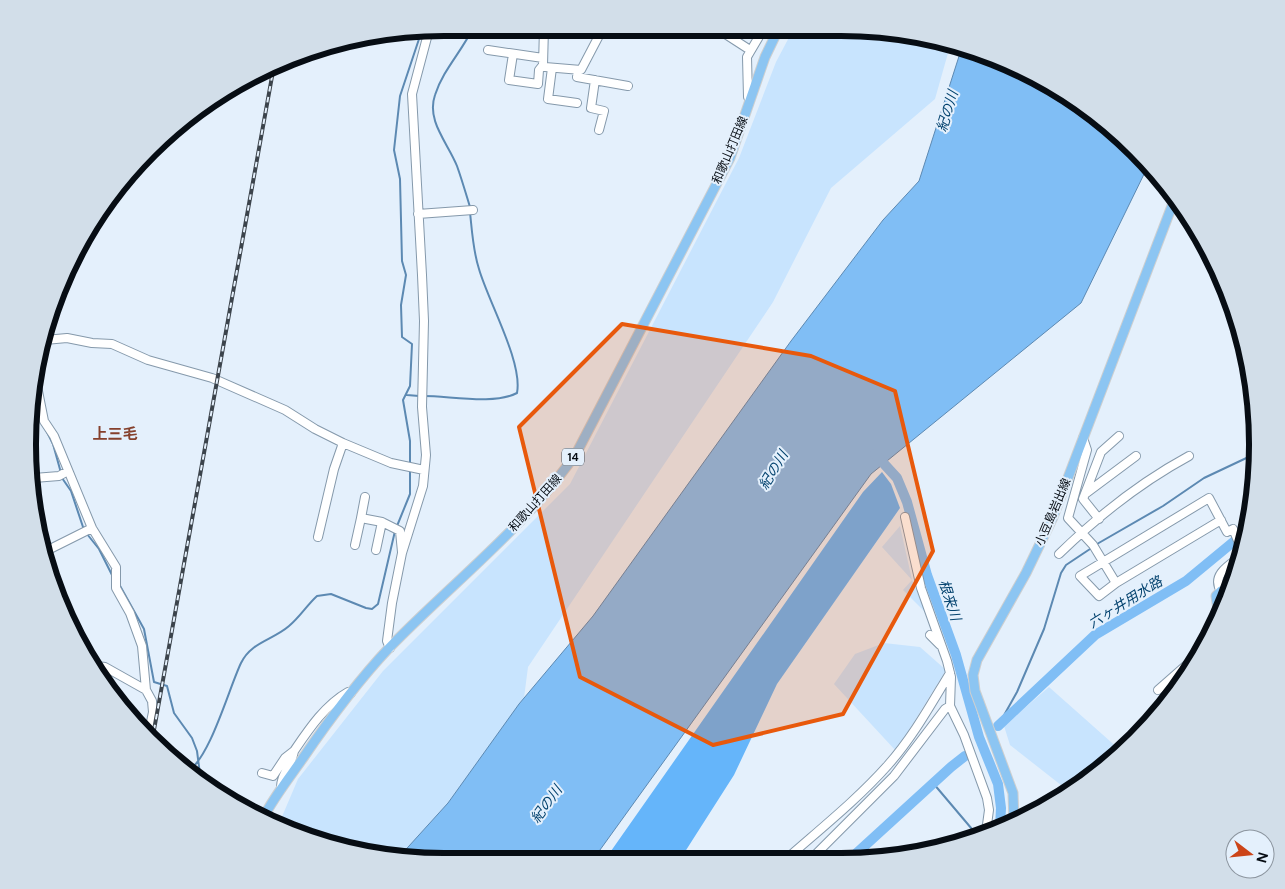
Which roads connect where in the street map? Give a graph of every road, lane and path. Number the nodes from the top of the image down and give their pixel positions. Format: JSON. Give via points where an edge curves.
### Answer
{"nodes":[{"id":1,"x":544,"y":36,"type":"edge"},
{"id":2,"x":599,"y":36,"type":"edge"},
{"id":3,"x":728,"y":36,"type":"edge"},
{"id":4,"x":759,"y":36,"type":"edge"},
{"id":5,"x":776,"y":36,"type":"edge"},
{"id":6,"x":427,"y":37,"type":"edge"},
{"id":7,"x":488,"y":50,"type":"dead end"},
{"id":8,"x":750,"y":50,"type":"junction"},
{"id":9,"x":513,"y":54,"type":"junction"},
{"id":10,"x":543,"y":61,"type":"junction"},
{"id":11,"x":552,"y":68,"type":"junction"},
{"id":12,"x":578,"y":71,"type":"junction"},
{"id":13,"x":595,"y":80,"type":"junction"},
{"id":14,"x":628,"y":86,"type":"dead end"},
{"id":15,"x":750,"y":100,"type":"junction"},
{"id":16,"x":578,"y":103,"type":"dead end"},
{"id":17,"x":599,"y":130,"type":"dead end"},
{"id":18,"x":1172,"y":207,"type":"edge"},
{"id":19,"x":473,"y":210,"type":"dead end"},
{"id":20,"x":418,"y":214,"type":"junction"},
{"id":21,"x":50,"y":339,"type":"edge"},
{"id":22,"x":39,"y":403,"type":"edge"},
{"id":23,"x":1119,"y":436,"type":"dead end"},
{"id":24,"x":1083,"y":438,"type":"junction"},
{"id":25,"x":343,"y":443,"type":"junction"},
{"id":26,"x":1136,"y":456,"type":"dead end"},
{"id":27,"x":1189,"y":456,"type":"dead end"},
{"id":28,"x":421,"y":470,"type":"junction"},
{"id":29,"x":68,"y":471,"type":"junction"},
{"id":30,"x":38,"y":478,"type":"edge"},
{"id":31,"x":1085,"y":494,"type":"junction"},
{"id":32,"x":365,"y":497,"type":"dead end"},
{"id":33,"x":905,"y":517,"type":"dead end"},
{"id":34,"x":361,"y":518,"type":"junction"},
{"id":35,"x":1099,"y":519,"type":"junction"},
{"id":36,"x":1221,"y":520,"type":"junction"},
{"id":37,"x":382,"y":522,"type":"junction"},
{"id":38,"x":92,"y":528,"type":"junction"},
{"id":39,"x":1081,"y":533,"type":"junction"},
{"id":40,"x":318,"y":537,"type":"dead end"},
{"id":41,"x":1237,"y":541,"type":"edge"},
{"id":42,"x":355,"y":545,"type":"dead end"},
{"id":43,"x":50,"y":549,"type":"edge"},
{"id":44,"x":376,"y":550,"type":"dead end"},
{"id":45,"x":402,"y":553,"type":"junction"},
{"id":46,"x":1059,"y":554,"type":"dead end"},
{"id":47,"x":1102,"y":562,"type":"junction"},
{"id":48,"x":1231,"y":562,"type":"edge"},
{"id":49,"x":1116,"y":583,"type":"junction"},
{"id":50,"x":1223,"y":588,"type":"edge"},
{"id":51,"x":930,"y":635,"type":"dead end"},
{"id":52,"x":942,"y":646,"type":"junction"},
{"id":53,"x":390,"y":648,"type":"junction"},
{"id":54,"x":102,"y":667,"type":"edge"},
{"id":55,"x":1180,"y":671,"type":"edge"},
{"id":56,"x":950,"y":673,"type":"junction"},
{"id":57,"x":1171,"y":679,"type":"joint"},
{"id":58,"x":146,"y":690,"type":"junction"},
{"id":59,"x":1158,"y":690,"type":"dead end"},
{"id":60,"x":351,"y":693,"type":"junction"},
{"id":61,"x":950,"y":706,"type":"junction"},
{"id":62,"x":150,"y":727,"type":"edge"},
{"id":63,"x":294,"y":751,"type":"junction"},
{"id":64,"x":262,"y":773,"type":"dead end"},
{"id":65,"x":281,"y":789,"type":"junction"},
{"id":66,"x":267,"y":812,"type":"edge"},
{"id":67,"x":1014,"y":814,"type":"edge"},
{"id":68,"x":987,"y":826,"type":"edge"},
{"id":69,"x":794,"y":853,"type":"edge"},
{"id":70,"x":818,"y":853,"type":"edge"}],
"edges":[{"from":1,"to":10,"type":"street"},
{"from":2,"to":12,"type":"street"},
{"from":3,"to":8,"type":"street"},
{"from":4,"to":8,"type":"street"},
{"from":5,"to":15,"type":"main road","name":"和歌山打田線","number":"14"},
{"from":6,"to":20,"type":"street","via":[[412,94]]},
{"from":7,"to":9,"type":"street"},
{"from":8,"to":15,"type":"street","via":[[747,56]]},
{"from":9,"to":10,"type":"street"},
{"from":9,"to":10,"type":"street","via":[[509,80],[538,84]]},
{"from":10,"to":11,"type":"street"},
{"from":11,"to":12,"type":"street"},
{"from":11,"to":16,"type":"street","via":[[548,99]]},
{"from":12,"to":13,"type":"street","via":[[577,77]]},
{"from":13,"to":14,"type":"street"},
{"from":13,"to":17,"type":"street","via":[[591,108],[604,111]]},
{"from":15,"to":53,"type":"main road","name":"和歌山打田線","number":"14","via":[[730,158],[577,452],[530,512]]},
{"from":18,"to":24,"type":"main road","name":"小豆島岩出線"},
{"from":19,"to":20,"type":"street"},
{"from":20,"to":28,"type":"street","via":[[426,454]]},
{"from":21,"to":25,"type":"street","via":[[66,338],[112,344],[148,360],[183,369],[285,410]]},
{"from":22,"to":29,"type":"street"},
{"from":23,"to":31,"type":"street","via":[[1100,452]]},
{"from":24,"to":39,"type":"street","via":[[1087,450],[1068,518]]},
{"from":24,"to":67,"type":"main road","name":"小豆島岩出線","via":[[1049,525],[977,660],[973,674],[975,691],[1013,793]]},
{"from":25,"to":28,"type":"street","via":[[391,463]]},
{"from":25,"to":40,"type":"street"},
{"from":26,"to":31,"type":"street"},
{"from":27,"to":35,"type":"street","via":[[1157,473]]},
{"from":28,"to":45,"type":"street","via":[[423,486]]},
{"from":29,"to":30,"type":"street","via":[[58,476]]},
{"from":29,"to":38,"type":"street"},
{"from":31,"to":35,"type":"street","via":[[1083,499]]},
{"from":32,"to":34,"type":"street"},
{"from":33,"to":52,"type":"street","via":[[921,588]]},
{"from":34,"to":37,"type":"street"},
{"from":34,"to":42,"type":"street"},
{"from":35,"to":39,"type":"street"},
{"from":36,"to":41,"type":"street","via":[[1227,532],[1233,529]]},
{"from":36,"to":47,"type":"street","via":[[1210,498]]},
{"from":36,"to":49,"type":"street"},
{"from":37,"to":44,"type":"street"},
{"from":37,"to":45,"type":"street","via":[[400,531]]},
{"from":38,"to":43,"type":"street"},
{"from":38,"to":58,"type":"street","via":[[116,567],[116,588],[130,613],[142,646]]},
{"from":39,"to":46,"type":"street"},
{"from":39,"to":47,"type":"street"},
{"from":45,"to":53,"type":"street","via":[[387,642]]},
{"from":47,"to":49,"type":"street"},
{"from":47,"to":49,"type":"street","via":[[1080,576],[1099,596]]},
{"from":48,"to":50,"type":"street","via":[[1218,576],[1218,585]]},
{"from":51,"to":52,"type":"street"},
{"from":52,"to":56,"type":"street"},
{"from":53,"to":60,"type":"main road","name":"和歌山打田線","number":"14"},
{"from":54,"to":58,"type":"street"},
{"from":55,"to":57,"type":"street"},
{"from":56,"to":61,"type":"street"},
{"from":56,"to":69,"type":"street","via":[[913,733],[889,764]]},
{"from":57,"to":59,"type":"street"},
{"from":58,"to":62,"type":"street","via":[[152,701]]},
{"from":60,"to":63,"type":"street","via":[[342,695],[320,716]]},
{"from":60,"to":65,"type":"main road","name":"和歌山打田線","number":"14"},
{"from":61,"to":68,"type":"street","via":[[987,798]]},
{"from":61,"to":70,"type":"street","via":[[894,776]]},
{"from":63,"to":64,"type":"street","via":[[273,776]]},
{"from":63,"to":65,"type":"street"},
{"from":65,"to":66,"type":"main road","name":"和歌山打田線","number":"14"}]}
